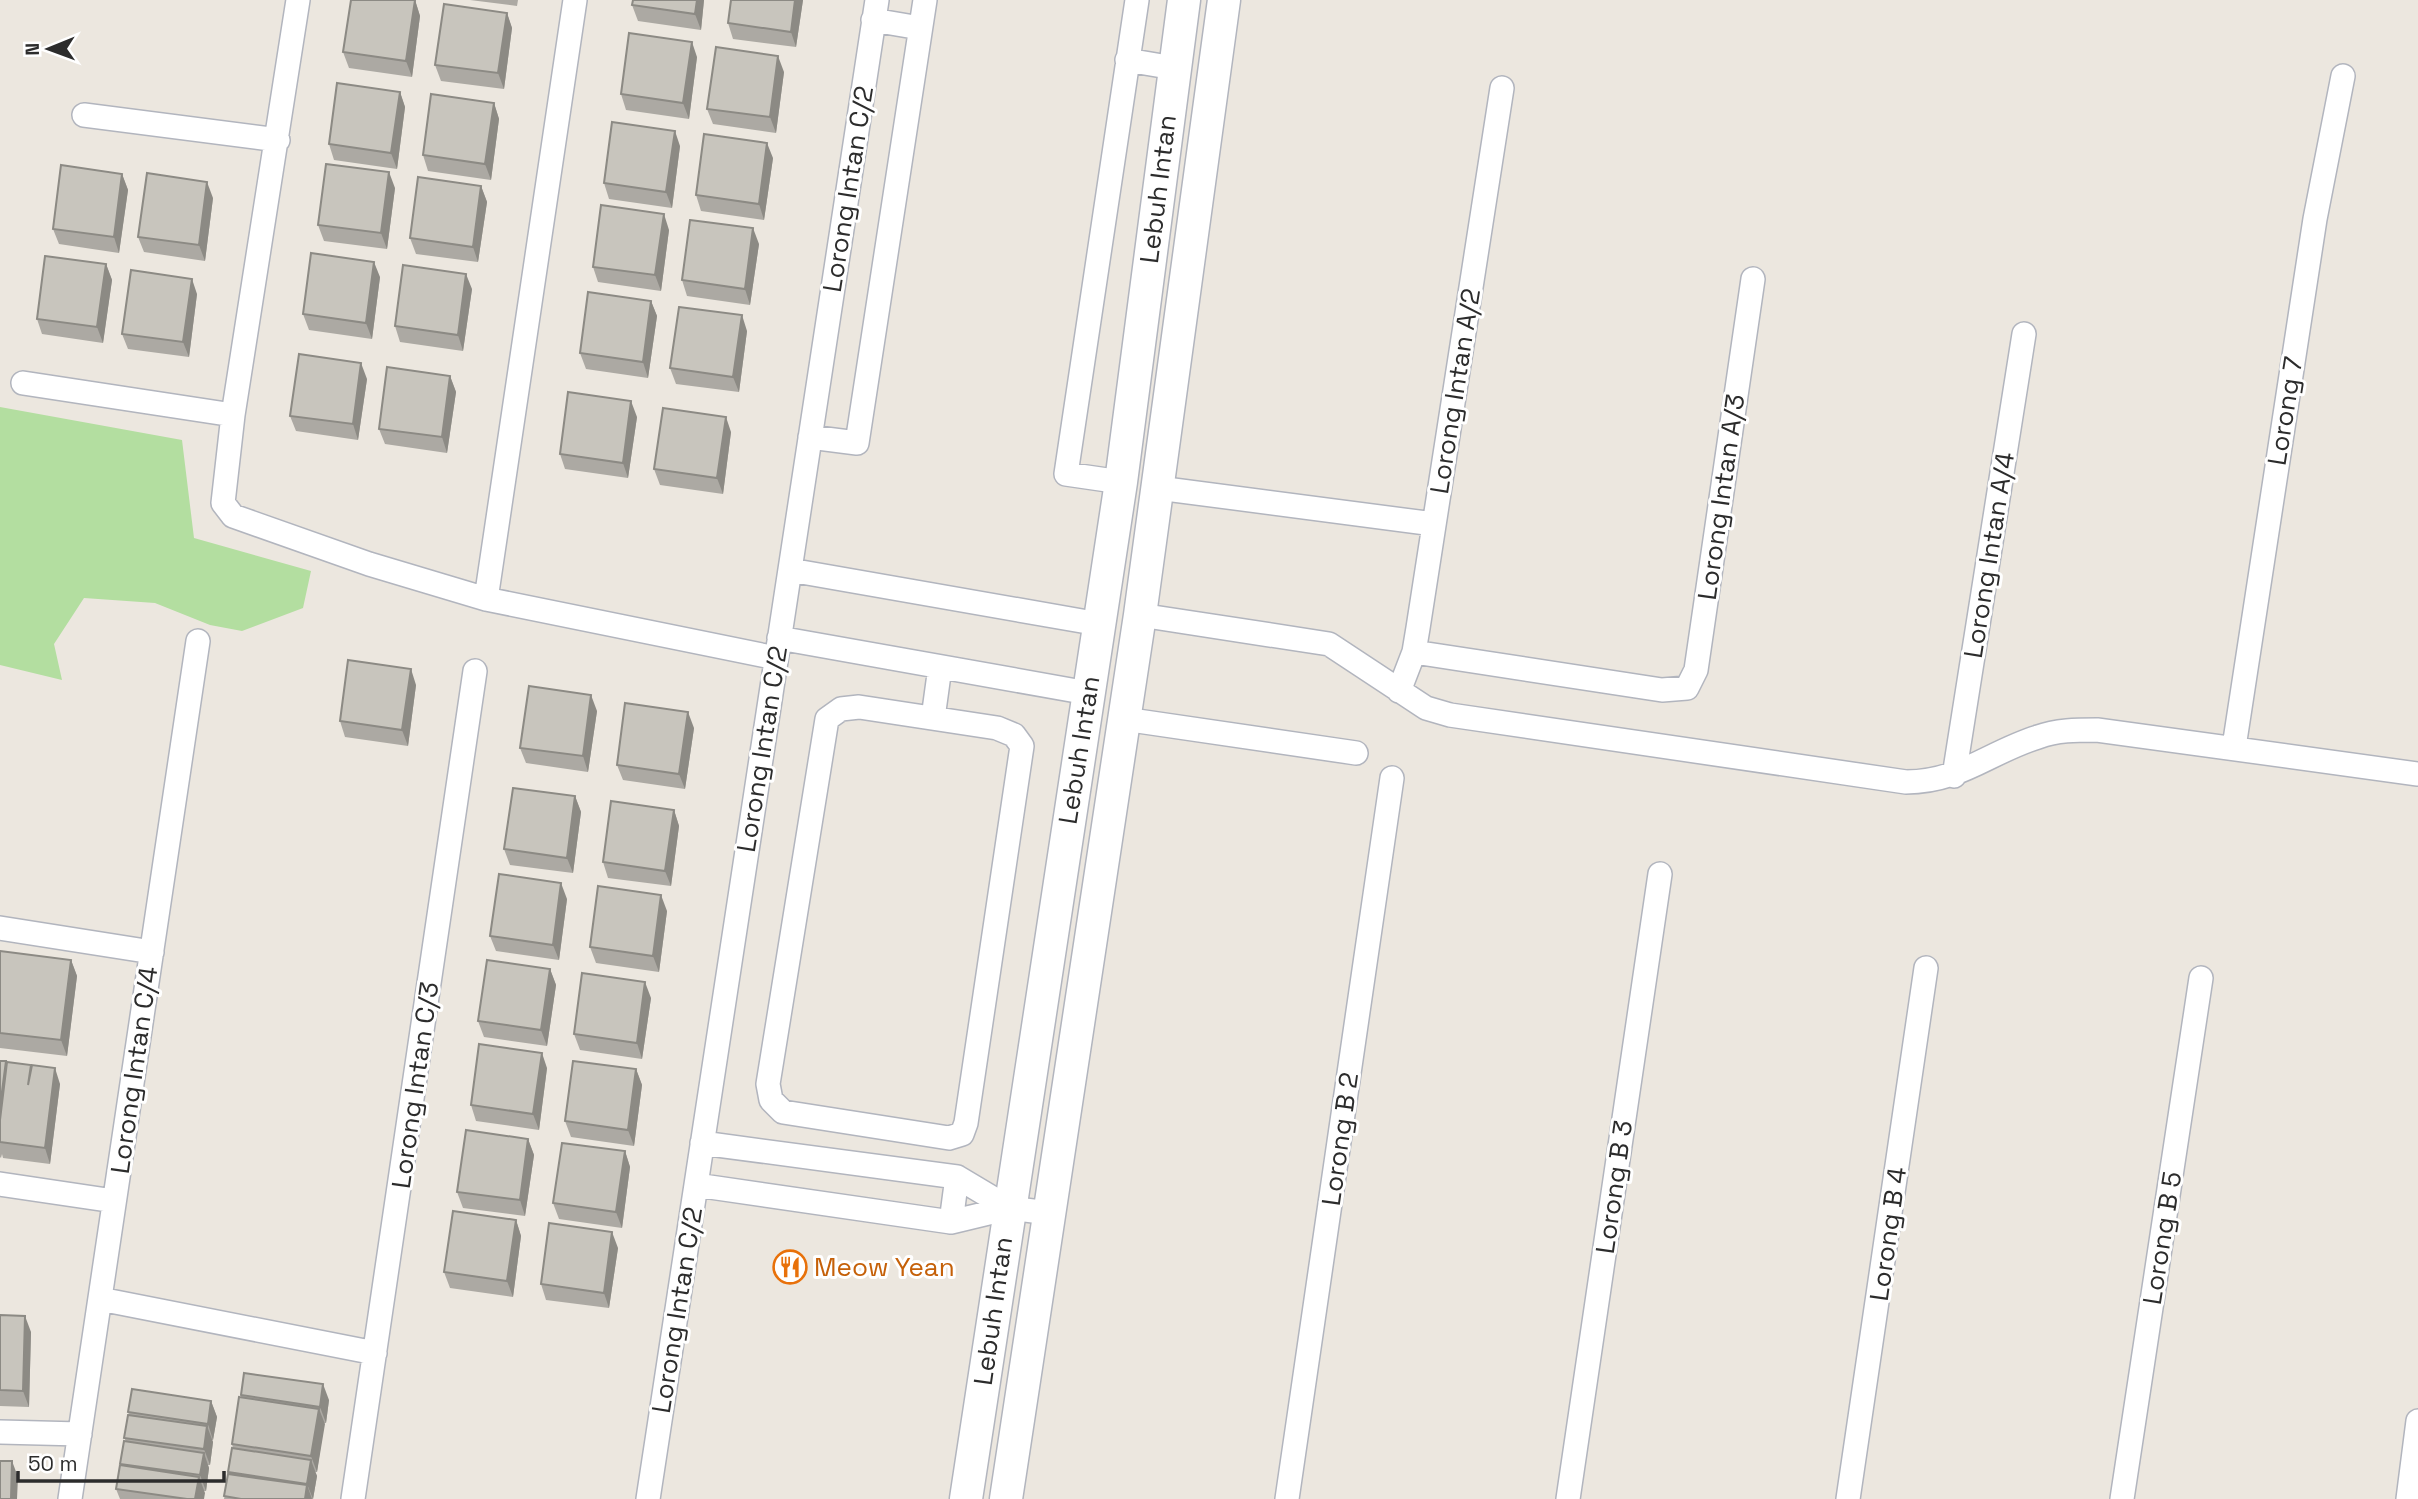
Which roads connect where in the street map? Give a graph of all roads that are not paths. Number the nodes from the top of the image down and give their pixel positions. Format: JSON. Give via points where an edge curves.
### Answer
{"nodes":[{"id":1,"x":298,"y":0,"type":"edge"},
{"id":2,"x":575,"y":0,"type":"edge"},
{"id":3,"x":925,"y":0,"type":"edge"},
{"id":4,"x":1137,"y":0,"type":"edge"},
{"id":5,"x":1184,"y":0,"type":"edge"},
{"id":6,"x":1223,"y":3,"type":"edge"},
{"id":7,"x":875,"y":10,"type":"edge"},
{"id":8,"x":920,"y":27,"type":"junction"},
{"id":9,"x":1127,"y":60,"type":"junction"},
{"id":10,"x":1174,"y":68,"type":"junction"},
{"id":11,"x":2343,"y":76,"type":"dead end"},
{"id":12,"x":1502,"y":88,"type":"dead end"},
{"id":13,"x":84,"y":115,"type":"dead end"},
{"id":14,"x":278,"y":140,"type":"junction"},
{"id":15,"x":1753,"y":278,"type":"dead end"},
{"id":16,"x":2024,"y":334,"type":"dead end"},
{"id":17,"x":23,"y":383,"type":"dead end"},
{"id":18,"x":233,"y":415,"type":"junction"},
{"id":19,"x":810,"y":437,"type":"junction"},
{"id":20,"x":1121,"y":482,"type":"junction"},
{"id":21,"x":1158,"y":488,"type":"junction"},
{"id":22,"x":1434,"y":524,"type":"junction"},
{"id":23,"x":790,"y":570,"type":"junction"},
{"id":24,"x":486,"y":599,"type":"junction"},
{"id":25,"x":1140,"y":615,"type":"junction"},
{"id":26,"x":1099,"y":624,"type":"junction"},
{"id":27,"x":198,"y":641,"type":"dead end"},
{"id":28,"x":778,"y":648,"type":"junction"},
{"id":29,"x":1414,"y":652,"type":"junction"},
{"id":30,"x":940,"y":667,"type":"junction"},
{"id":31,"x":475,"y":671,"type":"dead end"},
{"id":32,"x":1399,"y":691,"type":"junction"},
{"id":33,"x":1088,"y":693,"type":"junction"},
{"id":34,"x":933,"y":718,"type":"junction"},
{"id":35,"x":1124,"y":719,"type":"junction"},
{"id":36,"x":2234,"y":747,"type":"junction"},
{"id":37,"x":1356,"y":754,"type":"dead end"},
{"id":38,"x":2418,"y":774,"type":"edge"},
{"id":39,"x":1954,"y":776,"type":"junction"},
{"id":40,"x":1392,"y":778,"type":"dead end"},
{"id":41,"x":1660,"y":874,"type":"dead end"},
{"id":42,"x":0,"y":928,"type":"edge"},
{"id":43,"x":152,"y":951,"type":"junction"},
{"id":44,"x":1926,"y":968,"type":"dead end"},
{"id":45,"x":2201,"y":978,"type":"dead end"},
{"id":46,"x":867,"y":1126,"type":"junction"},
{"id":47,"x":702,"y":1143,"type":"junction"},
{"id":48,"x":861,"y":1164,"type":"junction"},
{"id":49,"x":957,"y":1177,"type":"junction"},
{"id":50,"x":0,"y":1184,"type":"edge"},
{"id":51,"x":696,"y":1185,"type":"junction"},
{"id":52,"x":114,"y":1201,"type":"junction"},
{"id":53,"x":1009,"y":1208,"type":"junction"},
{"id":54,"x":1049,"y":1213,"type":"junction"},
{"id":55,"x":951,"y":1222,"type":"junction"},
{"id":56,"x":100,"y":1299,"type":"junction"},
{"id":57,"x":375,"y":1353,"type":"junction"},
{"id":58,"x":2418,"y":1421,"type":"edge"},
{"id":59,"x":0,"y":1432,"type":"edge"},
{"id":60,"x":80,"y":1434,"type":"junction"},
{"id":61,"x":70,"y":1499,"type":"edge"},
{"id":62,"x":353,"y":1499,"type":"edge"},
{"id":63,"x":649,"y":1499,"type":"edge"},
{"id":64,"x":966,"y":1499,"type":"edge"},
{"id":65,"x":1006,"y":1499,"type":"edge"},
{"id":66,"x":1287,"y":1499,"type":"edge"},
{"id":67,"x":1568,"y":1499,"type":"edge"},
{"id":68,"x":1848,"y":1499,"type":"edge"},
{"id":69,"x":2122,"y":1499,"type":"edge"},
{"id":70,"x":2408,"y":1499,"type":"edge"}],
"edges":[{"from":1,"to":14,"type":"street"},
{"from":2,"to":24,"type":"street"},
{"from":3,"to":8,"type":"street"},
{"from":4,"to":9,"type":"street"},
{"from":5,"to":10,"type":"main road","name":"Lebuh Intan"},
{"from":6,"to":10,"type":"main road","via":[[1202,56],[1193,65]]},
{"from":6,"to":21,"type":"main road","name":"Lebuh Intan"},
{"from":7,"to":8,"type":"street"},
{"from":7,"to":19,"type":"street","name":"Lorong Intan C/2"},
{"from":8,"to":19,"type":"street","via":[[857,443]]},
{"from":9,"to":10,"type":"street"},
{"from":9,"to":20,"type":"street","via":[[1066,474]]},
{"from":10,"to":20,"type":"main road","name":"Lebuh Intan"},
{"from":11,"to":36,"type":"street","name":"Lorong 7","via":[[2315,219]]},
{"from":12,"to":22,"type":"street","name":"Lorong Intan A/2"},
{"from":13,"to":14,"type":"street"},
{"from":14,"to":18,"type":"street"},
{"from":15,"to":29,"type":"street","name":"Lorong Intan A/3","via":[[1696,670],[1686,688],[1662,690]]},
{"from":16,"to":39,"type":"street","name":"Lorong Intan A/4"},
{"from":17,"to":18,"type":"street"},
{"from":18,"to":24,"type":"street","via":[[223,503],[233,516]]},
{"from":19,"to":23,"type":"street","name":"Lorong Intan C/2"},
{"from":20,"to":26,"type":"main road","name":"Lebuh Intan"},
{"from":21,"to":22,"type":"street"},
{"from":21,"to":25,"type":"main road","name":"Lebuh Intan"},
{"from":22,"to":29,"type":"street","name":"Lorong Intan A/2"},
{"from":23,"to":26,"type":"street"},
{"from":23,"to":28,"type":"street","name":"Lorong Intan C/2"},
{"from":24,"to":28,"type":"street"},
{"from":25,"to":32,"type":"street","via":[[1329,645]]},
{"from":25,"to":35,"type":"main road","name":"Lebuh Intan"},
{"from":26,"to":33,"type":"main road","name":"Lebuh Intan"},
{"from":27,"to":43,"type":"street","name":"Lorong Intan C/4"},
{"from":28,"to":30,"type":"street"},
{"from":28,"to":47,"type":"street","name":"Lorong Intan C/2"},
{"from":29,"to":32,"type":"street","name":"Lorong Intan A/2"},
{"from":30,"to":33,"type":"street"},
{"from":30,"to":34,"type":"street"},
{"from":31,"to":57,"type":"street","name":"Lorong Intan C/3"},
{"from":32,"to":39,"type":"street","via":[[1426,708],[1478,721],[1906,782]]},
{"from":33,"to":53,"type":"main road","name":"Lebuh Intan"},
{"from":34,"to":46,"type":"street","via":[[997,728],[1014,735],[1022,746],[967,1123],[962,1134],[948,1138]]},
{"from":34,"to":46,"type":"street","via":[[859,707],[841,709],[827,719],[770,1070],[771,1100],[783,1112]]},
{"from":35,"to":37,"type":"street"},
{"from":35,"to":54,"type":"main road","name":"Lebuh Intan"},
{"from":36,"to":38,"type":"street"},
{"from":36,"to":39,"type":"street","via":[[2064,730],[2036,737]]},
{"from":40,"to":66,"type":"street","name":"Lorong B 2"},
{"from":41,"to":67,"type":"street","name":"Lorong B 3"},
{"from":42,"to":43,"type":"street"},
{"from":43,"to":52,"type":"street","name":"Lorong Intan C/4"},
{"from":44,"to":68,"type":"street","name":"Lorong B 4"},
{"from":45,"to":69,"type":"street","name":"Lorong B 5"},
{"from":46,"to":48,"type":"street"},
{"from":47,"to":48,"type":"street"},
{"from":47,"to":51,"type":"street","name":"Lorong Intan C/2"},
{"from":48,"to":49,"type":"street"},
{"from":49,"to":53,"type":"street"},
{"from":49,"to":55,"type":"street"},
{"from":50,"to":52,"type":"street"},
{"from":51,"to":55,"type":"street"},
{"from":51,"to":63,"type":"street","name":"Lorong Intan C/2"},
{"from":52,"to":56,"type":"street","name":"Lorong Intan C/4"},
{"from":53,"to":54,"type":"street"},
{"from":53,"to":55,"type":"street"},
{"from":53,"to":64,"type":"main road","name":"Lebuh Intan"},
{"from":54,"to":65,"type":"main road","name":"Lebuh Intan"},
{"from":56,"to":57,"type":"street"},
{"from":56,"to":60,"type":"street","name":"Lorong Intan C/4"},
{"from":57,"to":62,"type":"street","name":"Lorong Intan C/3"},
{"from":58,"to":70,"type":"street"},
{"from":59,"to":60,"type":"street"},
{"from":60,"to":61,"type":"street","name":"Lorong Intan C/4"}]}
